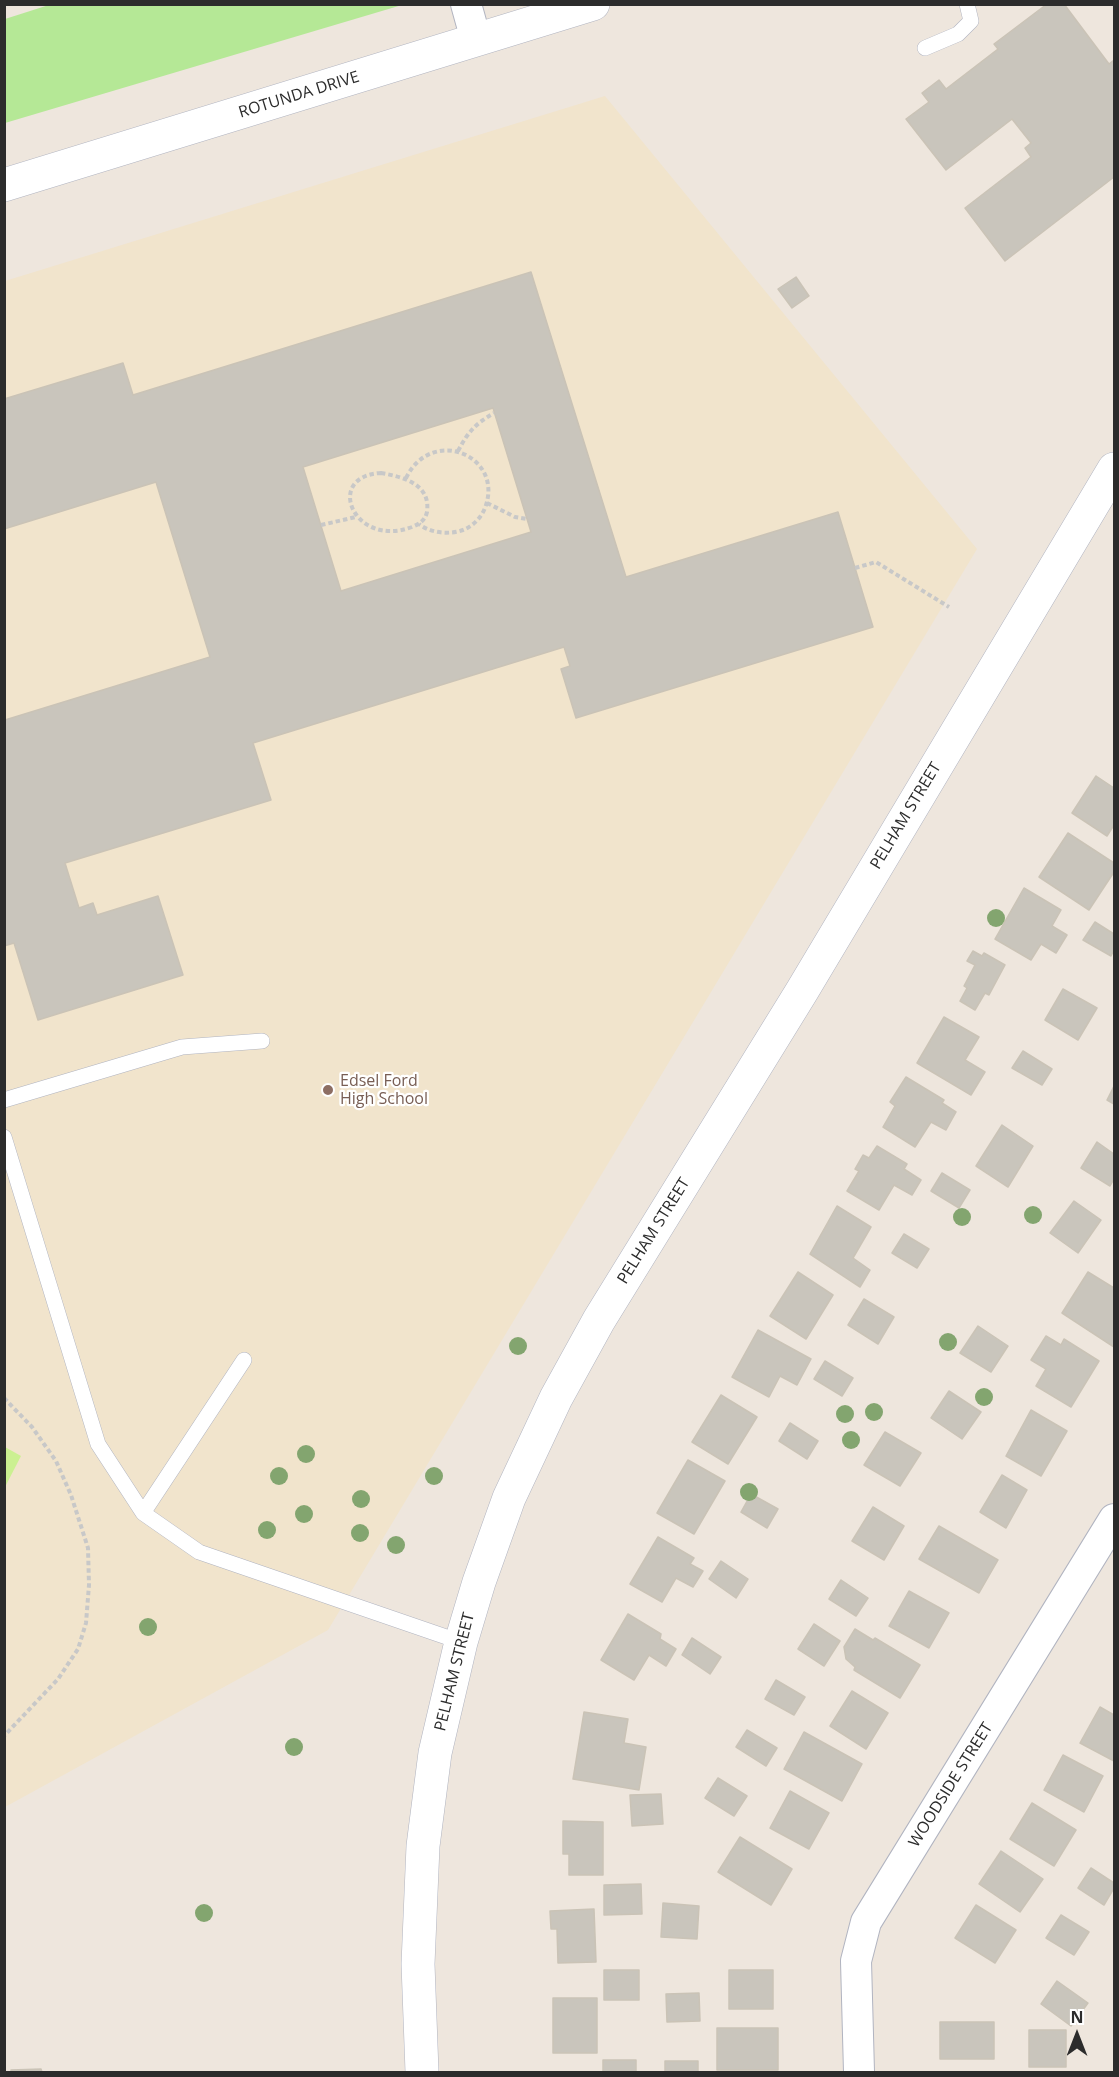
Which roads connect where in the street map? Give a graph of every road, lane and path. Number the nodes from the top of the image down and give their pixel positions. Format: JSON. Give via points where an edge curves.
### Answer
{"nodes":[{"id":1,"x":466,"y":4,"type":"edge"},
{"id":2,"x":593,"y":4,"type":"edge"},
{"id":3,"x":967,"y":4,"type":"edge"},
{"id":4,"x":476,"y":40,"type":"junction"},
{"id":5,"x":925,"y":48,"type":"dead end"},
{"id":6,"x":4,"y":185,"type":"edge"},
{"id":7,"x":494,"y":413,"type":"dead end"},
{"id":8,"x":458,"y":452,"type":"junction"},
{"id":9,"x":1114,"y":469,"type":"edge"},
{"id":10,"x":406,"y":478,"type":"junction"},
{"id":11,"x":487,"y":503,"type":"junction"},
{"id":12,"x":356,"y":517,"type":"junction"},
{"id":13,"x":527,"y":519,"type":"dead end"},
{"id":14,"x":419,"y":524,"type":"junction"},
{"id":15,"x":321,"y":525,"type":"dead end"},
{"id":16,"x":855,"y":567,"type":"dead end"},
{"id":17,"x":949,"y":607,"type":"dead end"},
{"id":18,"x":262,"y":1041,"type":"dead end"},
{"id":19,"x":4,"y":1100,"type":"edge"},
{"id":20,"x":4,"y":1137,"type":"edge"},
{"id":21,"x":244,"y":1360,"type":"dead end"},
{"id":22,"x":4,"y":1398,"type":"edge"},
{"id":23,"x":143,"y":1513,"type":"junction"},
{"id":24,"x":1114,"y":1519,"type":"edge"},
{"id":25,"x":461,"y":1642,"type":"junction"},
{"id":26,"x":4,"y":1736,"type":"edge"},
{"id":27,"x":422,"y":2073,"type":"edge"},
{"id":28,"x":859,"y":2073,"type":"edge"}],
"edges":[{"from":1,"to":4,"type":"street"},
{"from":2,"to":4,"type":"street","name":"ROTUNDA DRIVE"},
{"from":3,"to":5,"type":"lane","via":[[971,21],[958,34]]},
{"from":4,"to":6,"type":"street","name":"ROTUNDA DRIVE"},
{"from":7,"to":8,"type":"path","via":[[473,428]]},
{"from":8,"to":10,"type":"path","via":[[445,450],[424,456]]},
{"from":8,"to":11,"type":"path","via":[[483,470]]},
{"from":9,"to":25,"type":"street","name":"PELHAM STREET","via":[[561,1388],[509,1498]]},
{"from":10,"to":12,"type":"path","via":[[381,473],[358,481],[350,495]]},
{"from":10,"to":14,"type":"path","via":[[422,488],[427,498],[427,514]]},
{"from":11,"to":13,"type":"path"},
{"from":11,"to":14,"type":"path","via":[[475,524],[457,532],[449,534]]},
{"from":12,"to":14,"type":"path","via":[[377,530],[403,530]]},
{"from":12,"to":15,"type":"path"},
{"from":16,"to":17,"type":"path","via":[[876,562]]},
{"from":18,"to":19,"type":"lane","via":[[182,1047]]},
{"from":20,"to":23,"type":"lane","via":[[98,1444]]},
{"from":21,"to":23,"type":"lane"},
{"from":22,"to":26,"type":"path","via":[[32,1427],[60,1470],[88,1548],[89,1585],[86,1623],[78,1649],[58,1679]]},
{"from":23,"to":25,"type":"lane","via":[[199,1552]]},
{"from":24,"to":28,"type":"street","name":"WOODSIDE STREET","via":[[866,1922],[855,1961]]},
{"from":25,"to":27,"type":"street","name":"PELHAM STREET","via":[[435,1753],[423,1846],[418,1964]]}]}
